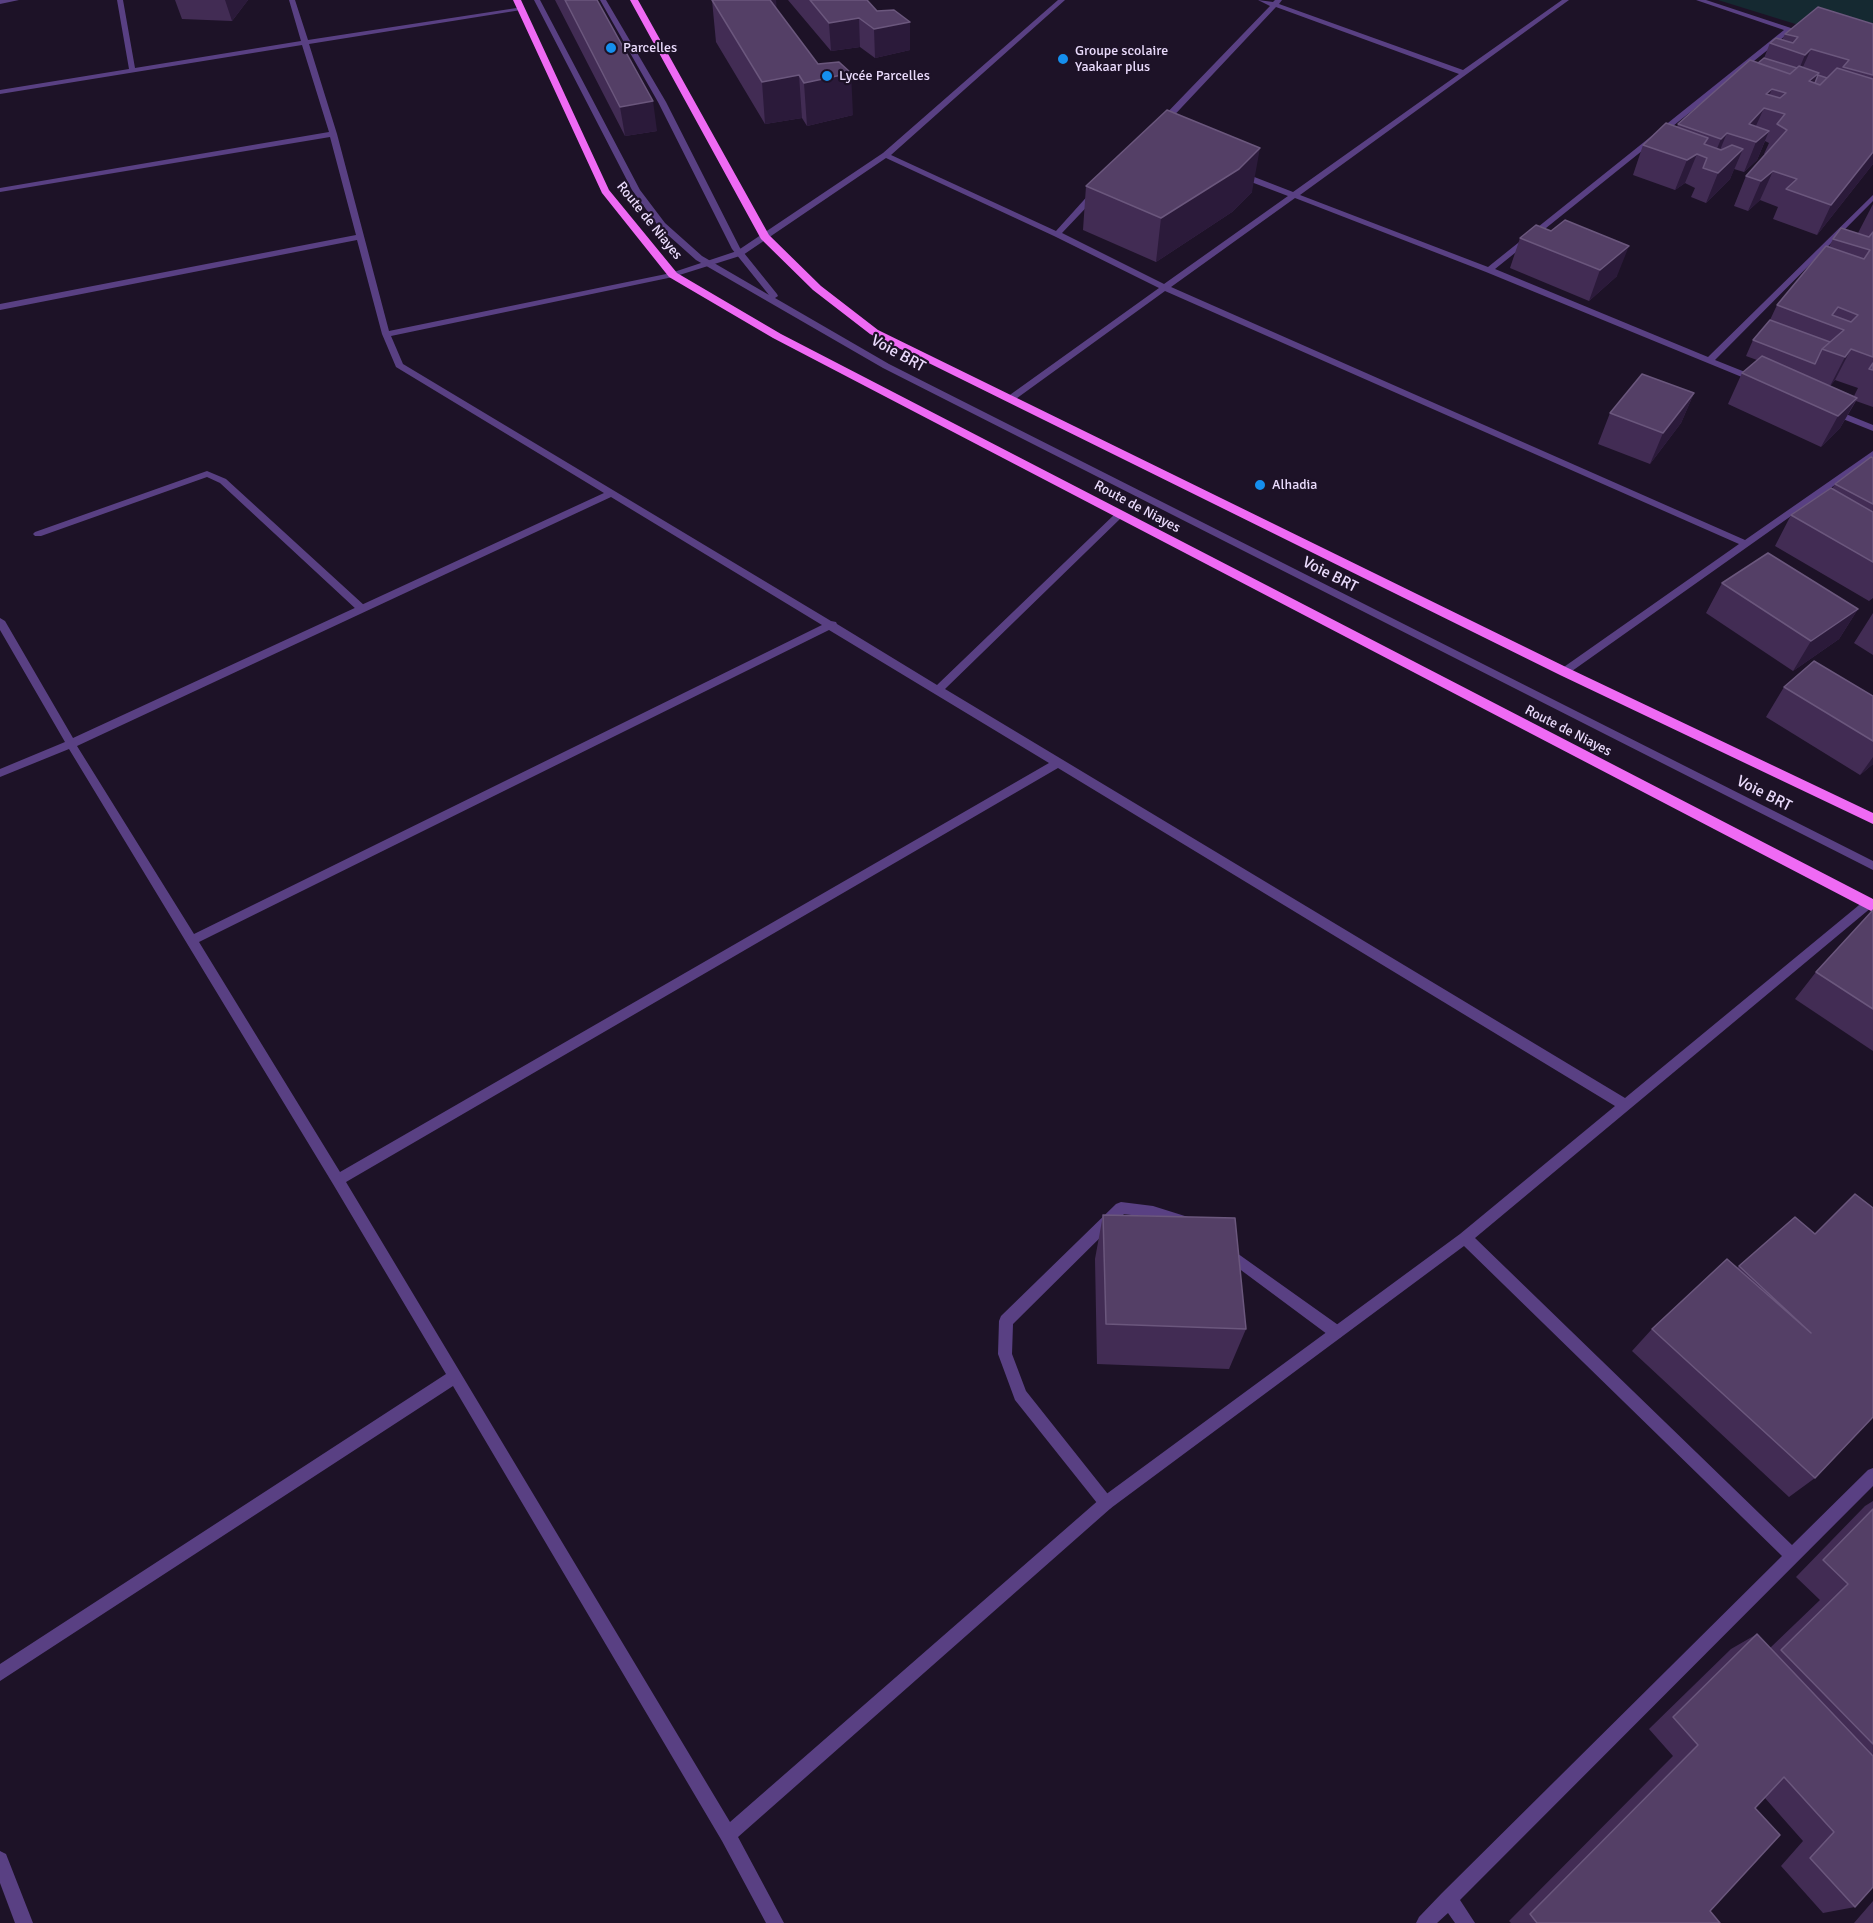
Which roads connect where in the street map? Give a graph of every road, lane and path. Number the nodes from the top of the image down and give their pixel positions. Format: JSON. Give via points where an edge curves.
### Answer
{"nodes":[{"id":1,"x":16,"y":0,"type":"edge"},
{"id":2,"x":120,"y":0,"type":"edge"},
{"id":3,"x":292,"y":0,"type":"edge"},
{"id":4,"x":537,"y":0,"type":"edge"},
{"id":5,"x":603,"y":0,"type":"edge"},
{"id":6,"x":634,"y":0,"type":"edge"},
{"id":7,"x":1062,"y":0,"type":"edge"},
{"id":8,"x":1261,"y":0,"type":"edge"},
{"id":9,"x":1566,"y":0,"type":"edge"},
{"id":10,"x":1699,"y":0,"type":"edge"},
{"id":11,"x":0,"y":2,"type":"edge"},
{"id":12,"x":1278,"y":2,"type":"edge"},
{"id":13,"x":519,"y":4,"type":"edge"},
{"id":14,"x":1789,"y":29,"type":"junction"},
{"id":15,"x":1799,"y":32,"type":"edge"},
{"id":16,"x":306,"y":42,"type":"junction"},
{"id":17,"x":132,"y":69,"type":"junction"},
{"id":18,"x":1464,"y":73,"type":"junction"},
{"id":19,"x":0,"y":92,"type":"edge"},
{"id":20,"x":1155,"y":130,"type":"edge"},
{"id":21,"x":333,"y":134,"type":"junction"},
{"id":22,"x":886,"y":155,"type":"junction"},
{"id":23,"x":1231,"y":171,"type":"edge"},
{"id":24,"x":0,"y":190,"type":"edge"},
{"id":25,"x":1098,"y":190,"type":"edge"},
{"id":26,"x":1293,"y":195,"type":"junction"},
{"id":27,"x":1873,"y":197,"type":"edge"},
{"id":28,"x":1057,"y":234,"type":"junction"},
{"id":29,"x":358,"y":237,"type":"junction"},
{"id":30,"x":765,"y":237,"type":"junction"},
{"id":31,"x":740,"y":253,"type":"junction"},
{"id":32,"x":711,"y":264,"type":"junction"},
{"id":33,"x":1489,"y":270,"type":"junction"},
{"id":34,"x":674,"y":275,"type":"junction"},
{"id":35,"x":1165,"y":288,"type":"junction"},
{"id":36,"x":779,"y":302,"type":"junction"},
{"id":37,"x":0,"y":307,"type":"edge"},
{"id":38,"x":386,"y":334,"type":"junction"},
{"id":39,"x":1709,"y":361,"type":"junction"},
{"id":40,"x":1764,"y":383,"type":"edge"},
{"id":41,"x":1010,"y":399,"type":"junction"},
{"id":42,"x":1818,"y":406,"type":"edge"},
{"id":43,"x":1873,"y":428,"type":"edge"},
{"id":44,"x":1873,"y":454,"type":"edge"},
{"id":45,"x":610,"y":493,"type":"junction"},
{"id":46,"x":1119,"y":515,"type":"junction"},
{"id":47,"x":38,"y":534,"type":"dead end"},
{"id":48,"x":1747,"y":544,"type":"junction"},
{"id":49,"x":361,"y":608,"type":"junction"},
{"id":50,"x":0,"y":621,"type":"edge"},
{"id":51,"x":832,"y":624,"type":"junction"},
{"id":52,"x":1565,"y":672,"type":"junction"},
{"id":53,"x":939,"y":690,"type":"junction"},
{"id":54,"x":71,"y":744,"type":"junction"},
{"id":55,"x":1059,"y":762,"type":"junction"},
{"id":56,"x":0,"y":773,"type":"edge"},
{"id":57,"x":1873,"y":819,"type":"edge"},
{"id":58,"x":1873,"y":866,"type":"edge"},
{"id":59,"x":1870,"y":905,"type":"edge"},
{"id":60,"x":192,"y":940,"type":"junction"},
{"id":61,"x":1625,"y":1105,"type":"junction"},
{"id":62,"x":338,"y":1180,"type":"junction"},
{"id":63,"x":1195,"y":1228,"type":"edge"},
{"id":64,"x":1465,"y":1238,"type":"junction"},
{"id":65,"x":1214,"y":1242,"type":"edge"},
{"id":66,"x":1336,"y":1332,"type":"junction"},
{"id":67,"x":455,"y":1376,"type":"junction"},
{"id":68,"x":1873,"y":1475,"type":"edge"},
{"id":69,"x":1106,"y":1503,"type":"junction"},
{"id":70,"x":1792,"y":1555,"type":"junction"},
{"id":71,"x":0,"y":1673,"type":"edge"},
{"id":72,"x":728,"y":1835,"type":"junction"},
{"id":73,"x":0,"y":1860,"type":"edge"},
{"id":74,"x":1448,"y":1899,"type":"junction"},
{"id":75,"x":24,"y":1923,"type":"edge"},
{"id":76,"x":775,"y":1923,"type":"edge"},
{"id":77,"x":1425,"y":1923,"type":"edge"},
{"id":78,"x":1466,"y":1923,"type":"edge"}],
"edges":[{"from":1,"to":11,"type":"street"},
{"from":2,"to":17,"type":"street"},
{"from":3,"to":16,"type":"street"},
{"from":4,"to":32,"type":"street","name":"Voie BRT","via":[[636,189],[662,225]]},
{"from":5,"to":31,"type":"street","name":"Voie BRT","via":[[662,102]]},
{"from":6,"to":30,"type":"main road"},
{"from":7,"to":22,"type":"street"},
{"from":8,"to":12,"type":"street"},
{"from":9,"to":18,"type":"street"},
{"from":10,"to":14,"type":"street"},
{"from":12,"to":18,"type":"street"},
{"from":12,"to":20,"type":"street"},
{"from":13,"to":16,"type":"street"},
{"from":13,"to":34,"type":"main road","name":"Route de Niayes","via":[[605,191]]},
{"from":14,"to":15,"type":"street"},
{"from":14,"to":33,"type":"street"},
{"from":16,"to":17,"type":"street"},
{"from":16,"to":21,"type":"street"},
{"from":17,"to":19,"type":"street"},
{"from":18,"to":26,"type":"street"},
{"from":21,"to":24,"type":"street"},
{"from":21,"to":29,"type":"street"},
{"from":22,"to":28,"type":"street"},
{"from":22,"to":30,"type":"street"},
{"from":23,"to":26,"type":"street"},
{"from":25,"to":28,"type":"street"},
{"from":26,"to":33,"type":"street"},
{"from":26,"to":35,"type":"street"},
{"from":27,"to":39,"type":"street"},
{"from":28,"to":35,"type":"street"},
{"from":29,"to":37,"type":"street"},
{"from":29,"to":38,"type":"street"},
{"from":30,"to":31,"type":"street"},
{"from":30,"to":41,"type":"main road","via":[[817,288],[874,332]]},
{"from":31,"to":32,"type":"street"},
{"from":31,"to":36,"type":"street","name":"Voie BRT"},
{"from":32,"to":34,"type":"street"},
{"from":32,"to":36,"type":"street","name":"Voie BRT"},
{"from":33,"to":39,"type":"street"},
{"from":34,"to":38,"type":"street"},
{"from":34,"to":46,"type":"main road","name":"Route de Niayes","via":[[777,336]]},
{"from":35,"to":41,"type":"street"},
{"from":35,"to":48,"type":"street"},
{"from":36,"to":58,"type":"street","name":"Voie BRT","via":[[886,366],[1021,436]]},
{"from":38,"to":45,"type":"street","via":[[399,365]]},
{"from":39,"to":40,"type":"street"},
{"from":41,"to":52,"type":"main road"},
{"from":42,"to":43,"type":"street"},
{"from":44,"to":48,"type":"street"},
{"from":45,"to":49,"type":"street"},
{"from":45,"to":51,"type":"street"},
{"from":46,"to":53,"type":"street"},
{"from":46,"to":59,"type":"main road","name":"Route de Niayes"},
{"from":47,"to":49,"type":"street","via":[[207,474],[223,481]]},
{"from":48,"to":52,"type":"street"},
{"from":49,"to":54,"type":"street"},
{"from":50,"to":54,"type":"street"},
{"from":51,"to":53,"type":"street"},
{"from":51,"to":60,"type":"street"},
{"from":52,"to":57,"type":"main road"},
{"from":53,"to":55,"type":"street"},
{"from":54,"to":56,"type":"street"},
{"from":54,"to":60,"type":"street"},
{"from":55,"to":61,"type":"street"},
{"from":55,"to":62,"type":"street"},
{"from":59,"to":61,"type":"street"},
{"from":60,"to":62,"type":"street"},
{"from":61,"to":64,"type":"street"},
{"from":62,"to":67,"type":"street"},
{"from":63,"to":69,"type":"street","via":[[1153,1212],[1121,1208],[1006,1322],[1005,1354],[1020,1395]]},
{"from":64,"to":66,"type":"street"},
{"from":64,"to":70,"type":"street"},
{"from":65,"to":66,"type":"street"},
{"from":66,"to":69,"type":"street"},
{"from":67,"to":71,"type":"street"},
{"from":67,"to":72,"type":"street"},
{"from":68,"to":70,"type":"street"},
{"from":69,"to":72,"type":"street"},
{"from":70,"to":74,"type":"street"},
{"from":72,"to":76,"type":"street"},
{"from":73,"to":75,"type":"street"},
{"from":74,"to":77,"type":"street"},
{"from":74,"to":78,"type":"street"}]}
